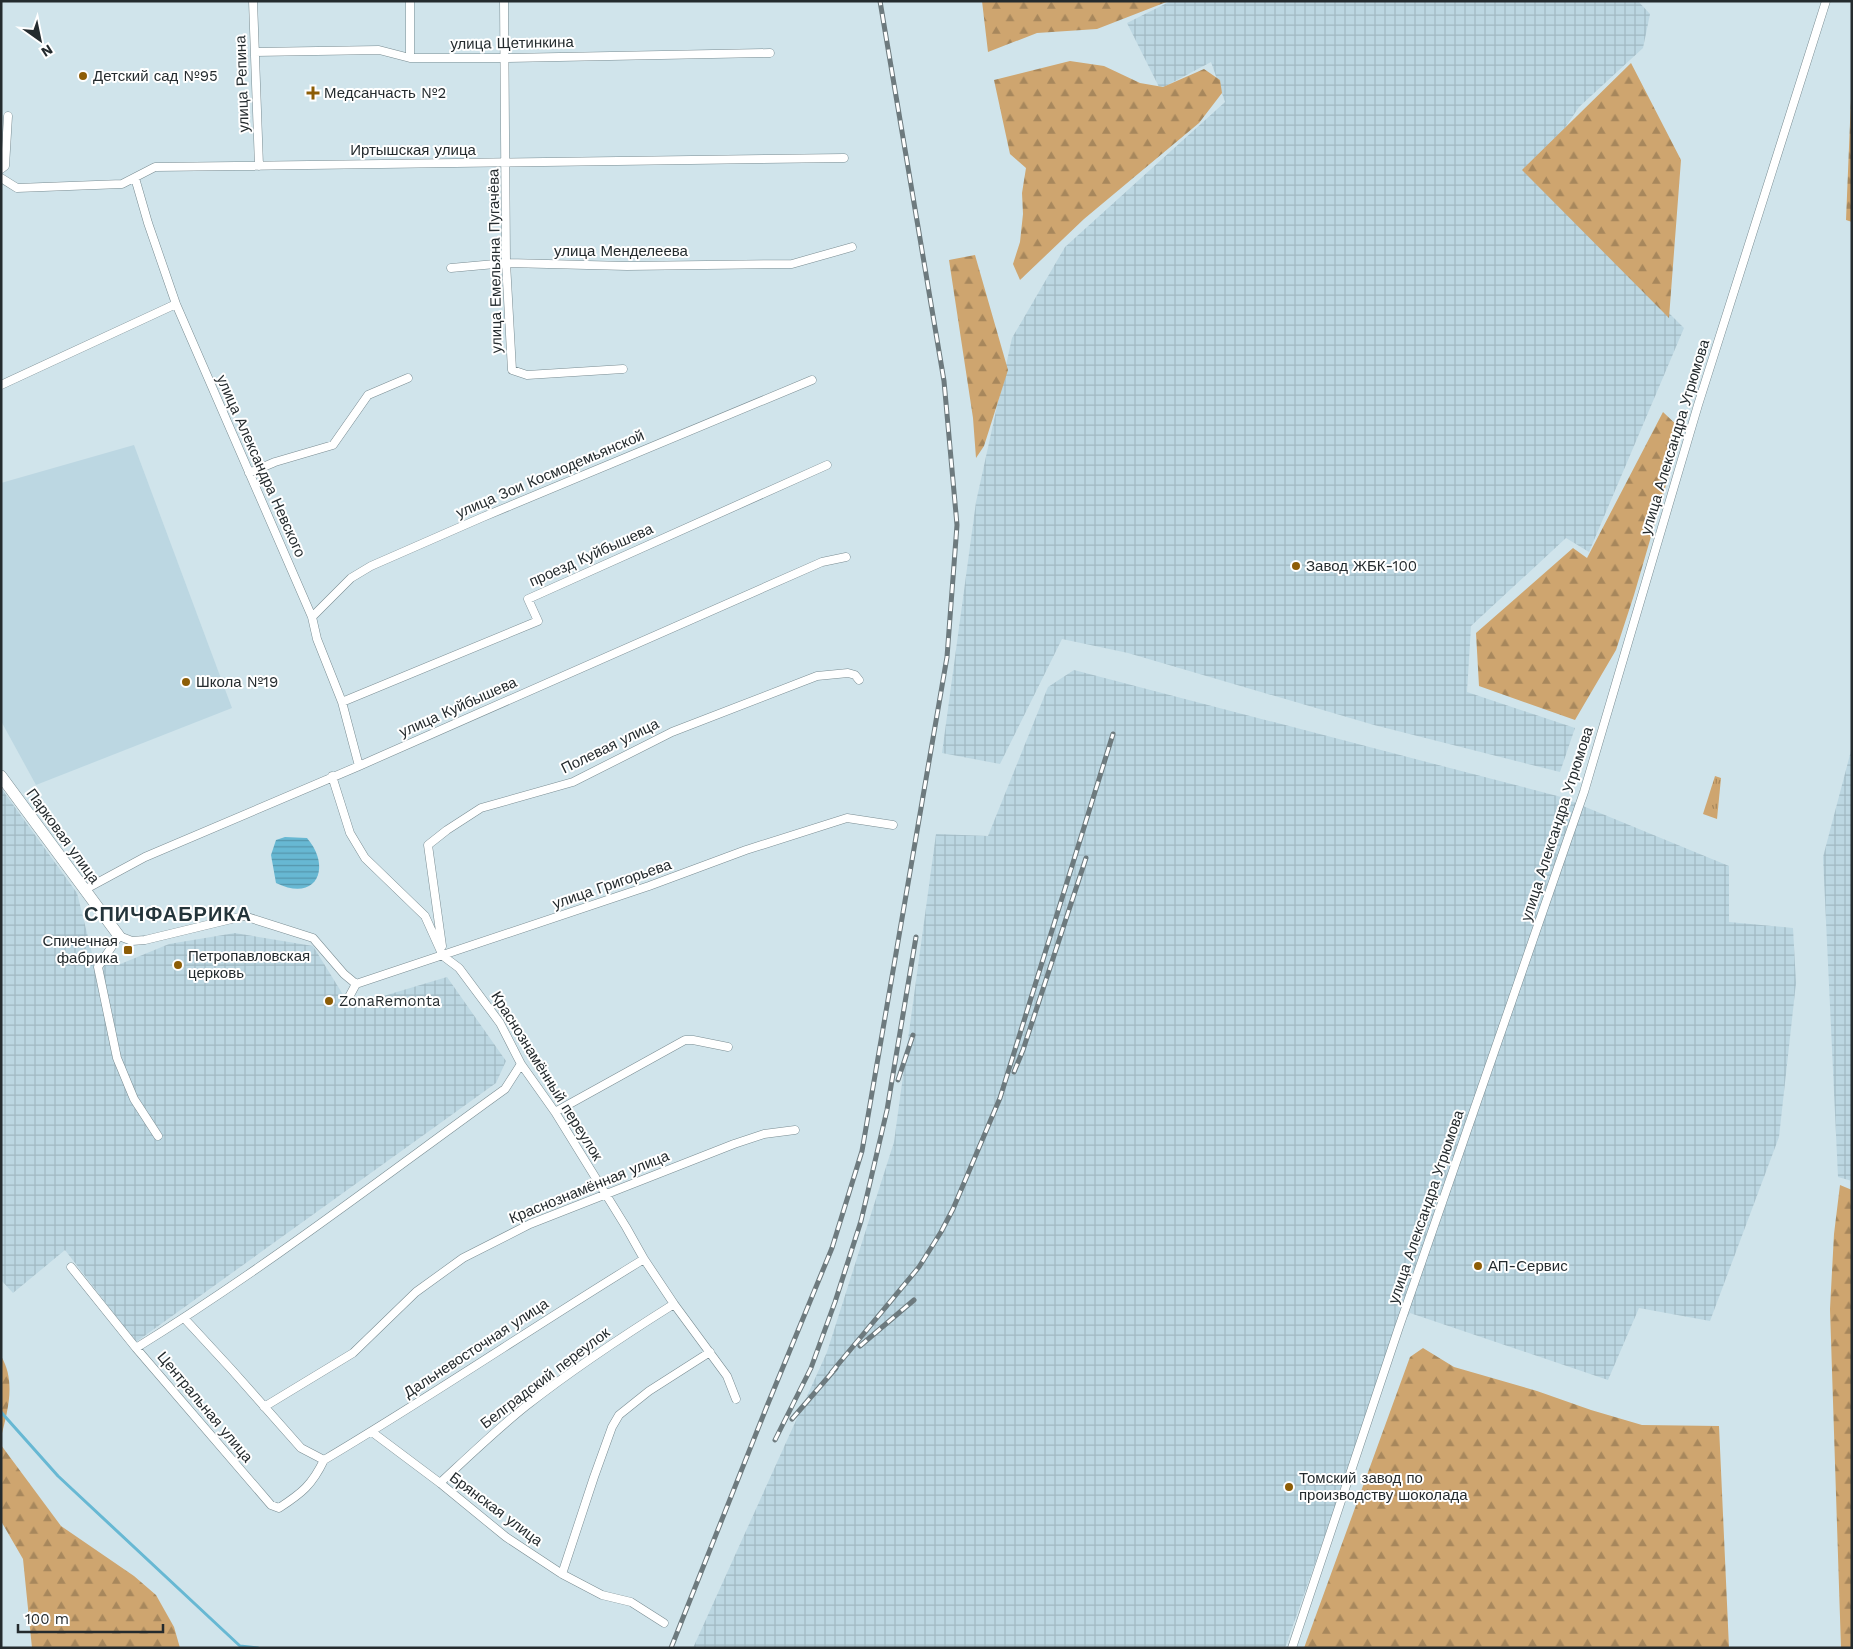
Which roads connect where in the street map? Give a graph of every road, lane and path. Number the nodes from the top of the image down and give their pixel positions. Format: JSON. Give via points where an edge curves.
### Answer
{"nodes":[{"id":1,"x":253,"y":1,"type":"edge"},
{"id":2,"x":410,"y":1,"type":"edge"},
{"id":3,"x":504,"y":1,"type":"edge"},
{"id":4,"x":1826,"y":1,"type":"edge"},
{"id":5,"x":254,"y":52,"type":"junction"},
{"id":6,"x":770,"y":53,"type":"dead end"},
{"id":7,"x":410,"y":58,"type":"junction"},
{"id":8,"x":505,"y":58,"type":"junction"},
{"id":9,"x":8,"y":116,"type":"dead end"},
{"id":10,"x":844,"y":158,"type":"dead end"},
{"id":11,"x":506,"y":163,"type":"junction"},
{"id":12,"x":259,"y":166,"type":"junction"},
{"id":13,"x":1,"y":169,"type":"edge"},
{"id":14,"x":1,"y":178,"type":"edge"},
{"id":15,"x":135,"y":178,"type":"junction"},
{"id":16,"x":852,"y":247,"type":"dead end"},
{"id":17,"x":506,"y":263,"type":"junction"},
{"id":18,"x":451,"y":268,"type":"dead end"},
{"id":19,"x":176,"y":304,"type":"junction"},
{"id":20,"x":623,"y":369,"type":"dead end"},
{"id":21,"x":408,"y":378,"type":"dead end"},
{"id":22,"x":812,"y":380,"type":"dead end"},
{"id":23,"x":1,"y":384,"type":"edge"},
{"id":24,"x":828,"y":465,"type":"dead end"},
{"id":25,"x":249,"y":474,"type":"junction"},
{"id":26,"x":846,"y":557,"type":"dead end"},
{"id":27,"x":312,"y":617,"type":"junction"},
{"id":28,"x":858,"y":680,"type":"dead end"},
{"id":29,"x":342,"y":702,"type":"junction"},
{"id":30,"x":359,"y":766,"type":"junction"},
{"id":31,"x":1,"y":776,"type":"edge"},
{"id":32,"x":332,"y":776,"type":"junction"},
{"id":33,"x":893,"y":825,"type":"dead end"},
{"id":34,"x":84,"y":890,"type":"junction"},
{"id":35,"x":119,"y":936,"type":"junction"},
{"id":36,"x":443,"y":956,"type":"junction"},
{"id":37,"x":356,"y":984,"type":"junction"},
{"id":38,"x":348,"y":997,"type":"dead end"},
{"id":39,"x":728,"y":1047,"type":"dead end"},
{"id":40,"x":521,"y":1064,"type":"junction"},
{"id":41,"x":555,"y":1112,"type":"junction"},
{"id":42,"x":795,"y":1130,"type":"dead end"},
{"id":43,"x":158,"y":1136,"type":"dead end"},
{"id":44,"x":606,"y":1195,"type":"junction"},
{"id":45,"x":644,"y":1259,"type":"junction"},
{"id":46,"x":71,"y":1267,"type":"dead end"},
{"id":47,"x":674,"y":1304,"type":"junction"},
{"id":48,"x":184,"y":1318,"type":"junction"},
{"id":49,"x":136,"y":1348,"type":"junction"},
{"id":50,"x":710,"y":1352,"type":"junction"},
{"id":51,"x":736,"y":1399,"type":"dead end"},
{"id":52,"x":264,"y":1407,"type":"junction"},
{"id":53,"x":372,"y":1432,"type":"junction"},
{"id":54,"x":324,"y":1460,"type":"junction"},
{"id":55,"x":440,"y":1483,"type":"junction"},
{"id":56,"x":562,"y":1574,"type":"junction"},
{"id":57,"x":664,"y":1623,"type":"dead end"},
{"id":58,"x":1292,"y":1648,"type":"edge"}],
"edges":[{"from":1,"to":5,"type":"street","name":"улица Репина"},
{"from":2,"to":7,"type":"street"},
{"from":3,"to":8,"type":"street","name":"улица Емельяна Пугачёва"},
{"from":4,"to":58,"type":"street","name":"улица Александра Угрюмова","via":[[1698,405],[1584,792],[1398,1328]]},
{"from":5,"to":7,"type":"street","name":"улица Щетинкина","via":[[380,50]]},
{"from":5,"to":12,"type":"street","name":"улица Репина"},
{"from":6,"to":8,"type":"street","name":"улица Щетинкина"},
{"from":7,"to":8,"type":"street","name":"улица Щетинкина"},
{"from":8,"to":11,"type":"street","name":"улица Емельяна Пугачёва"},
{"from":9,"to":13,"type":"street","via":[[5,166]]},
{"from":10,"to":11,"type":"street","name":"Иртышская улица"},
{"from":11,"to":12,"type":"street","name":"Иртышская улица"},
{"from":11,"to":17,"type":"street","name":"улица Емельяна Пугачёва"},
{"from":12,"to":15,"type":"street","name":"Иртышская улица","via":[[155,167]]},
{"from":14,"to":15,"type":"street","name":"Иртышская улица","via":[[17,188],[122,184]]},
{"from":15,"to":19,"type":"street","name":"улица Александра Невского"},
{"from":16,"to":17,"type":"street","name":"улица Менделеева","via":[[792,264],[627,266]]},
{"from":17,"to":18,"type":"street","name":"улица Менделеева"},
{"from":17,"to":20,"type":"street","name":"улица Емельяна Пугачёва","via":[[512,370],[527,375]]},
{"from":19,"to":23,"type":"street"},
{"from":19,"to":25,"type":"street","name":"улица Александра Невского"},
{"from":21,"to":25,"type":"street","via":[[368,395],[334,445],[275,462]]},
{"from":22,"to":27,"type":"street","name":"улица Зои Космодемьянской","via":[[371,566],[350,578]]},
{"from":24,"to":29,"type":"street","name":"проезд Куйбышева","via":[[528,599],[538,621]]},
{"from":25,"to":27,"type":"street","name":"улица Александра Невского"},
{"from":26,"to":30,"type":"street","name":"улица Куйбышева","via":[[822,562]]},
{"from":27,"to":29,"type":"street","name":"улица Александра Невского","via":[[317,639]]},
{"from":28,"to":36,"type":"street","name":"Полевая улица","via":[[855,675],[848,674],[817,676],[672,732],[573,782],[481,808],[447,830],[428,845]]},
{"from":29,"to":30,"type":"street","name":"улица Александра Невского"},
{"from":30,"to":32,"type":"street","name":"улица Куйбышева"},
{"from":31,"to":34,"type":"street","name":"Парковая улица"},
{"from":32,"to":34,"type":"street","name":"улица Куйбышева","via":[[145,857]]},
{"from":32,"to":36,"type":"street","name":"Краснознамённый переулок","via":[[350,834],[365,858],[424,916]]},
{"from":33,"to":36,"type":"street","name":"улица Григорьева","via":[[847,818]]},
{"from":34,"to":35,"type":"street","name":"Парковая улица"},
{"from":35,"to":37,"type":"street","via":[[132,941],[145,940],[244,916],[313,938]]},
{"from":35,"to":43,"type":"street","via":[[98,967],[117,1058],[134,1099]]},
{"from":36,"to":37,"type":"street","name":"улица Григорьева"},
{"from":36,"to":40,"type":"street","name":"Краснознамённый переулок","via":[[459,968],[500,1023]]},
{"from":37,"to":38,"type":"street"},
{"from":39,"to":41,"type":"street","via":[[685,1040]]},
{"from":40,"to":41,"type":"street","name":"Краснознамённый переулок"},
{"from":40,"to":48,"type":"street","via":[[505,1089],[354,1200]]},
{"from":41,"to":44,"type":"street","name":"Краснознамённый переулок"},
{"from":42,"to":44,"type":"street","name":"Краснознамённая улица","via":[[764,1134],[734,1144]]},
{"from":44,"to":45,"type":"street","name":"Краснознамённый переулок"},
{"from":44,"to":52,"type":"street","name":"Краснознамённая улица","via":[[530,1224],[463,1258],[416,1292],[353,1353]]},
{"from":45,"to":47,"type":"street","name":"Краснознамённый переулок"},
{"from":45,"to":53,"type":"street","name":"Дальневосточная улица"},
{"from":46,"to":49,"type":"street","name":"Центральная улица"},
{"from":47,"to":50,"type":"street","name":"Краснознамённый переулок"},
{"from":47,"to":55,"type":"street","name":"Белградский переулок","via":[[614,1342],[526,1406]]},
{"from":48,"to":49,"type":"street"},
{"from":48,"to":52,"type":"street"},
{"from":49,"to":54,"type":"street","name":"Центральная улица","via":[[270,1505],[278,1508],[301,1494]]},
{"from":50,"to":51,"type":"street","name":"Краснознамённый переулок","via":[[727,1376]]},
{"from":50,"to":56,"type":"street","via":[[619,1414]]},
{"from":52,"to":54,"type":"street","via":[[301,1448]]},
{"from":53,"to":54,"type":"street","name":"Дальневосточная улица"},
{"from":53,"to":55,"type":"street","name":"Брянская улица"},
{"from":55,"to":56,"type":"street","name":"Брянская улица","via":[[506,1537]]},
{"from":56,"to":57,"type":"street","name":"Брянская улица","via":[[602,1595],[631,1602]]}]}
